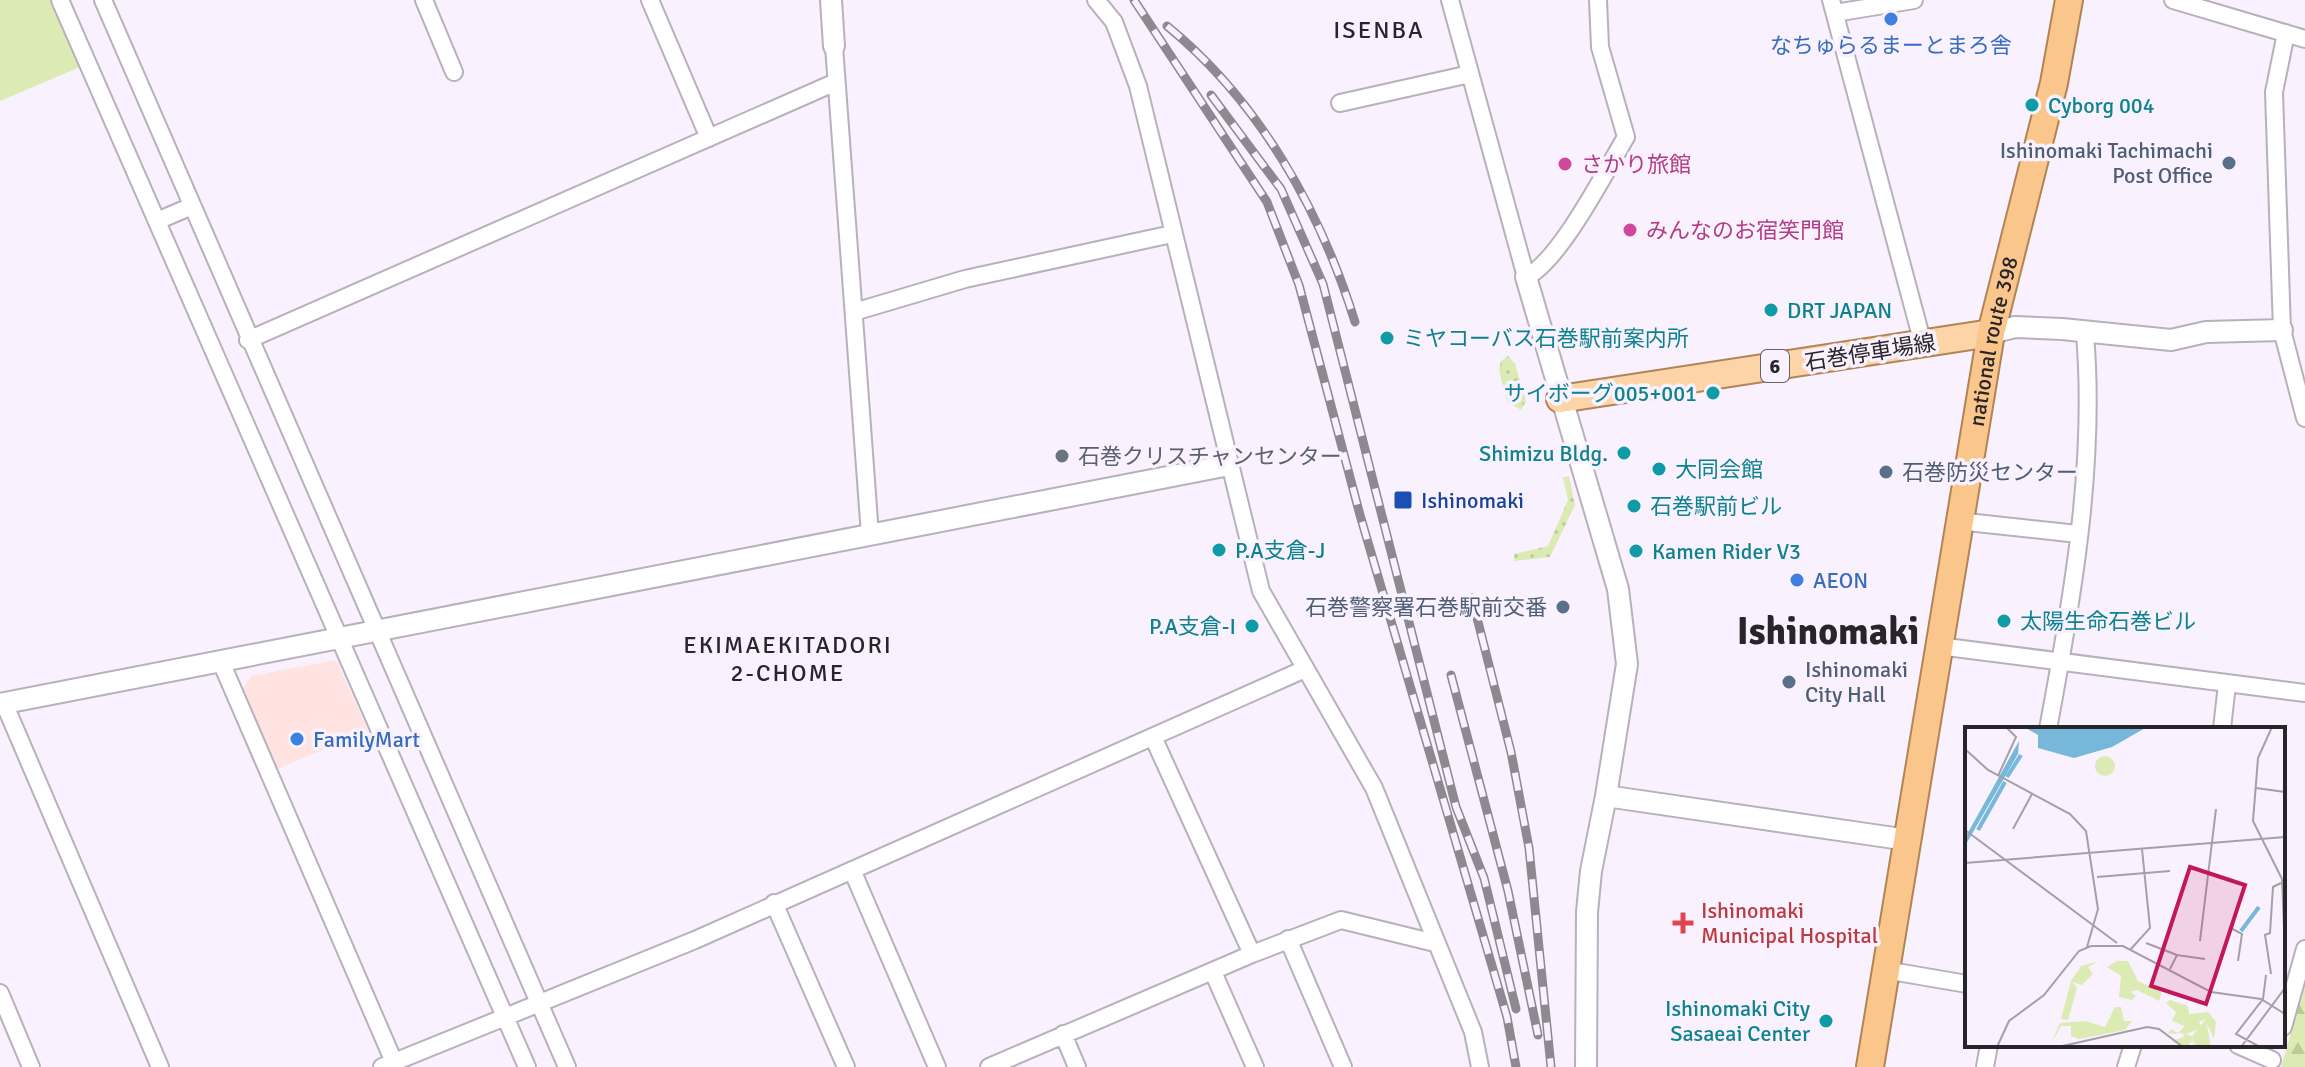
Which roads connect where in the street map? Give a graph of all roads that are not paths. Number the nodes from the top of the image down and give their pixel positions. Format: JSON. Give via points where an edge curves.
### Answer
{"nodes":[{"id":1,"x":60,"y":0,"type":"edge"},
{"id":2,"x":103,"y":0,"type":"edge"},
{"id":3,"x":424,"y":0,"type":"edge"},
{"id":4,"x":650,"y":0,"type":"edge"},
{"id":5,"x":831,"y":0,"type":"edge"},
{"id":6,"x":1096,"y":0,"type":"edge"},
{"id":7,"x":1450,"y":0,"type":"edge"},
{"id":8,"x":1598,"y":0,"type":"edge"},
{"id":9,"x":1914,"y":0,"type":"edge"},
{"id":10,"x":2069,"y":0,"type":"edge"},
{"id":11,"x":2173,"y":0,"type":"edge"},
{"id":12,"x":1833,"y":7,"type":"edge"},
{"id":13,"x":2224,"y":8,"type":"edge"},
{"id":14,"x":2286,"y":33,"type":"junction"},
{"id":15,"x":2305,"y":39,"type":"edge"},
{"id":16,"x":834,"y":46,"type":"joint"},
{"id":17,"x":454,"y":72,"type":"dead end"},
{"id":18,"x":1470,"y":74,"type":"junction"},
{"id":19,"x":836,"y":82,"type":"junction"},
{"id":20,"x":1340,"y":103,"type":"dead end"},
{"id":21,"x":709,"y":138,"type":"junction"},
{"id":22,"x":192,"y":206,"type":"junction"},
{"id":23,"x":157,"y":221,"type":"junction"},
{"id":24,"x":1172,"y":234,"type":"junction"},
{"id":25,"x":1526,"y":277,"type":"junction"},
{"id":26,"x":854,"y":312,"type":"junction"},
{"id":27,"x":2282,"y":330,"type":"junction"},
{"id":28,"x":1991,"y":333,"type":"junction"},
{"id":29,"x":2085,"y":334,"type":"junction"},
{"id":30,"x":248,"y":340,"type":"junction"},
{"id":31,"x":1923,"y":344,"type":"junction"},
{"id":32,"x":1560,"y":399,"type":"junction"},
{"id":33,"x":2305,"y":418,"type":"edge"},
{"id":34,"x":1229,"y":465,"type":"junction"},
{"id":35,"x":1958,"y":521,"type":"junction"},
{"id":36,"x":2078,"y":534,"type":"junction"},
{"id":37,"x":870,"y":535,"type":"junction"},
{"id":38,"x":376,"y":631,"type":"junction"},
{"id":39,"x":338,"y":638,"type":"junction"},
{"id":40,"x":1939,"y":646,"type":"junction"},
{"id":41,"x":221,"y":662,"type":"junction"},
{"id":42,"x":2060,"y":662,"type":"junction"},
{"id":43,"x":1305,"y":669,"type":"junction"},
{"id":44,"x":2227,"y":684,"type":"junction"},
{"id":45,"x":2305,"y":693,"type":"edge"},
{"id":46,"x":2,"y":704,"type":"edge"},
{"id":47,"x":2048,"y":727,"type":"edge"},
{"id":48,"x":2222,"y":727,"type":"edge"},
{"id":49,"x":1153,"y":737,"type":"junction"},
{"id":50,"x":1606,"y":796,"type":"junction"},
{"id":51,"x":1908,"y":840,"type":"junction"},
{"id":52,"x":852,"y":870,"type":"junction"},
{"id":53,"x":774,"y":903,"type":"junction"},
{"id":54,"x":1288,"y":939,"type":"junction"},
{"id":55,"x":1435,"y":943,"type":"junction"},
{"id":56,"x":2305,"y":949,"type":"edge"},
{"id":57,"x":1252,"y":954,"type":"junction"},
{"id":58,"x":1885,"y":970,"type":"junction"},
{"id":59,"x":1213,"y":972,"type":"junction"},
{"id":60,"x":1965,"y":984,"type":"edge"},
{"id":61,"x":0,"y":993,"type":"edge"},
{"id":62,"x":539,"y":1005,"type":"junction"},
{"id":63,"x":506,"y":1017,"type":"junction"},
{"id":64,"x":2285,"y":1020,"type":"edge"},
{"id":65,"x":1063,"y":1034,"type":"junction"},
{"id":66,"x":1989,"y":1047,"type":"edge"},
{"id":67,"x":2132,"y":1047,"type":"edge"},
{"id":68,"x":2244,"y":1047,"type":"edge"},
{"id":69,"x":2273,"y":1057,"type":"edge"},
{"id":70,"x":388,"y":1064,"type":"edge"},
{"id":71,"x":31,"y":1067,"type":"edge"},
{"id":72,"x":160,"y":1067,"type":"edge"},
{"id":73,"x":527,"y":1067,"type":"edge"},
{"id":74,"x":567,"y":1067,"type":"edge"},
{"id":75,"x":846,"y":1067,"type":"edge"},
{"id":76,"x":937,"y":1067,"type":"edge"},
{"id":77,"x":989,"y":1067,"type":"edge"},
{"id":78,"x":1077,"y":1067,"type":"edge"},
{"id":79,"x":1255,"y":1067,"type":"edge"},
{"id":80,"x":1343,"y":1067,"type":"edge"},
{"id":81,"x":1480,"y":1067,"type":"edge"},
{"id":82,"x":1586,"y":1067,"type":"edge"},
{"id":83,"x":1870,"y":1067,"type":"edge"},
{"id":84,"x":1985,"y":1067,"type":"edge"},
{"id":85,"x":2126,"y":1067,"type":"edge"}],
"edges":[{"from":1,"to":23,"type":"street"},
{"from":2,"to":22,"type":"street"},
{"from":3,"to":17,"type":"street"},
{"from":4,"to":21,"type":"street"},
{"from":5,"to":16,"type":"street"},
{"from":6,"to":24,"type":"street","via":[[1114,22],[1138,86]]},
{"from":7,"to":18,"type":"street"},
{"from":8,"to":25,"type":"street","via":[[1600,47],[1626,137],[1554,253]]},
{"from":9,"to":12,"type":"street"},
{"from":10,"to":28,"type":"highway","name":"national route 398","via":[[2054,83]]},
{"from":11,"to":13,"type":"street"},
{"from":12,"to":31,"type":"street"},
{"from":13,"to":14,"type":"street"},
{"from":14,"to":15,"type":"street"},
{"from":14,"to":27,"type":"street","via":[[2274,92]]},
{"from":16,"to":19,"type":"street"},
{"from":18,"to":20,"type":"street"},
{"from":18,"to":25,"type":"street"},
{"from":19,"to":21,"type":"street"},
{"from":19,"to":26,"type":"street"},
{"from":21,"to":30,"type":"street"},
{"from":22,"to":23,"type":"street"},
{"from":22,"to":30,"type":"street"},
{"from":23,"to":39,"type":"street"},
{"from":24,"to":26,"type":"street","via":[[965,279]]},
{"from":24,"to":34,"type":"street"},
{"from":25,"to":32,"type":"street"},
{"from":26,"to":37,"type":"street"},
{"from":27,"to":29,"type":"street","via":[[2206,332],[2171,340]]},
{"from":27,"to":33,"type":"street"},
{"from":28,"to":29,"type":"street","via":[[2015,327]]},
{"from":28,"to":31,"type":"main road","name":"石巻停車場線","number":"6"},
{"from":28,"to":35,"type":"highway","name":"national route 398"},
{"from":29,"to":36,"type":"street","via":[[2086,431]]},
{"from":30,"to":38,"type":"street"},
{"from":31,"to":32,"type":"main road","name":"石巻停車場線","number":"6"},
{"from":32,"to":50,"type":"street","via":[[1618,589],[1624,626],[1627,664]]},
{"from":34,"to":37,"type":"street"},
{"from":34,"to":43,"type":"street","via":[[1261,591]]},
{"from":35,"to":36,"type":"street"},
{"from":35,"to":40,"type":"highway","name":"national route 398"},
{"from":36,"to":42,"type":"street"},
{"from":37,"to":38,"type":"street"},
{"from":38,"to":39,"type":"street"},
{"from":38,"to":62,"type":"street"},
{"from":39,"to":41,"type":"street"},
{"from":39,"to":63,"type":"street"},
{"from":40,"to":42,"type":"street"},
{"from":40,"to":51,"type":"highway","name":"national route 398"},
{"from":41,"to":46,"type":"street"},
{"from":41,"to":70,"type":"street"},
{"from":42,"to":44,"type":"street"},
{"from":42,"to":47,"type":"street"},
{"from":43,"to":49,"type":"street"},
{"from":43,"to":55,"type":"street","via":[[1374,788]]},
{"from":44,"to":45,"type":"street"},
{"from":44,"to":48,"type":"street"},
{"from":46,"to":72,"type":"street"},
{"from":49,"to":52,"type":"street"},
{"from":49,"to":57,"type":"street"},
{"from":50,"to":51,"type":"street"},
{"from":50,"to":82,"type":"street","via":[[1587,912]]},
{"from":51,"to":58,"type":"highway","name":"national route 398"},
{"from":52,"to":53,"type":"street"},
{"from":52,"to":76,"type":"street"},
{"from":53,"to":62,"type":"street"},
{"from":53,"to":75,"type":"street"},
{"from":54,"to":55,"type":"street","via":[[1349,920]]},
{"from":54,"to":57,"type":"street"},
{"from":54,"to":80,"type":"street"},
{"from":55,"to":81,"type":"street","via":[[1473,1032]]},
{"from":56,"to":64,"type":"street"},
{"from":57,"to":59,"type":"street"},
{"from":58,"to":60,"type":"street"},
{"from":58,"to":83,"type":"highway","name":"national route 398"},
{"from":59,"to":65,"type":"street"},
{"from":59,"to":79,"type":"street"},
{"from":61,"to":71,"type":"street"},
{"from":62,"to":63,"type":"street"},
{"from":62,"to":74,"type":"street"},
{"from":63,"to":70,"type":"street"},
{"from":63,"to":73,"type":"street"},
{"from":65,"to":77,"type":"street"},
{"from":65,"to":78,"type":"street"},
{"from":66,"to":84,"type":"street"},
{"from":67,"to":85,"type":"street"},
{"from":68,"to":69,"type":"street"}]}
